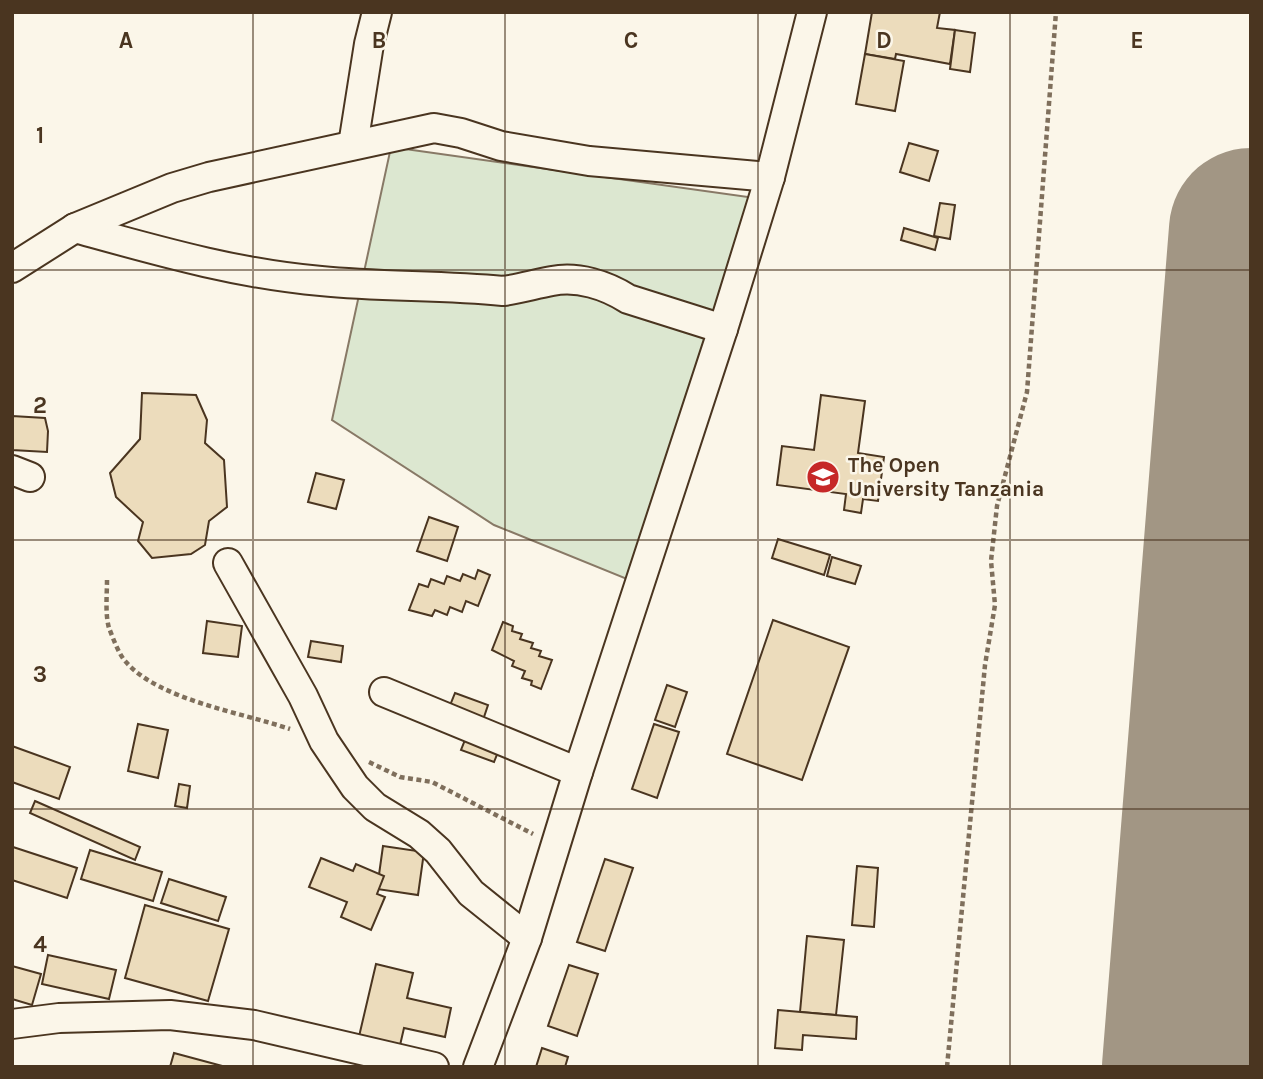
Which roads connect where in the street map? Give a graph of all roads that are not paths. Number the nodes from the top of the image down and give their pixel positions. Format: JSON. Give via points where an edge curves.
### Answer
{"nodes":[{"id":1,"x":377,"y":12,"type":"edge"},
{"id":2,"x":812,"y":12,"type":"edge"},
{"id":3,"x":353,"y":145,"type":"junction"},
{"id":4,"x":770,"y":177,"type":"junction"},
{"id":5,"x":75,"y":228,"type":"junction"},
{"id":6,"x":12,"y":268,"type":"edge"},
{"id":7,"x":723,"y":329,"type":"junction"},
{"id":8,"x":228,"y":563,"type":"dead end"},
{"id":9,"x":384,"y":692,"type":"dead end"},
{"id":10,"x":578,"y":772,"type":"junction"},
{"id":11,"x":527,"y":938,"type":"junction"},
{"id":12,"x":12,"y":1024,"type":"edge"},
{"id":13,"x":434,"y":1067,"type":"edge"},
{"id":14,"x":478,"y":1067,"type":"edge"}],
"edges":[{"from":1,"to":3,"type":"street"},
{"from":2,"to":4,"type":"street"},
{"from":3,"to":4,"type":"street","via":[[435,128],[589,162]]},
{"from":3,"to":5,"type":"street","via":[[172,188]]},
{"from":4,"to":7,"type":"street"},
{"from":5,"to":6,"type":"street"},
{"from":5,"to":7,"type":"street","via":[[244,270],[320,281],[503,291],[576,280]]},
{"from":7,"to":10,"type":"street"},
{"from":8,"to":11,"type":"street","via":[[324,741],[355,787],[375,807],[419,834],[471,893]]},
{"from":9,"to":10,"type":"street"},
{"from":10,"to":11,"type":"street"},
{"from":11,"to":14,"type":"street"},
{"from":12,"to":13,"type":"street","via":[[170,1015],[254,1025]]}]}
